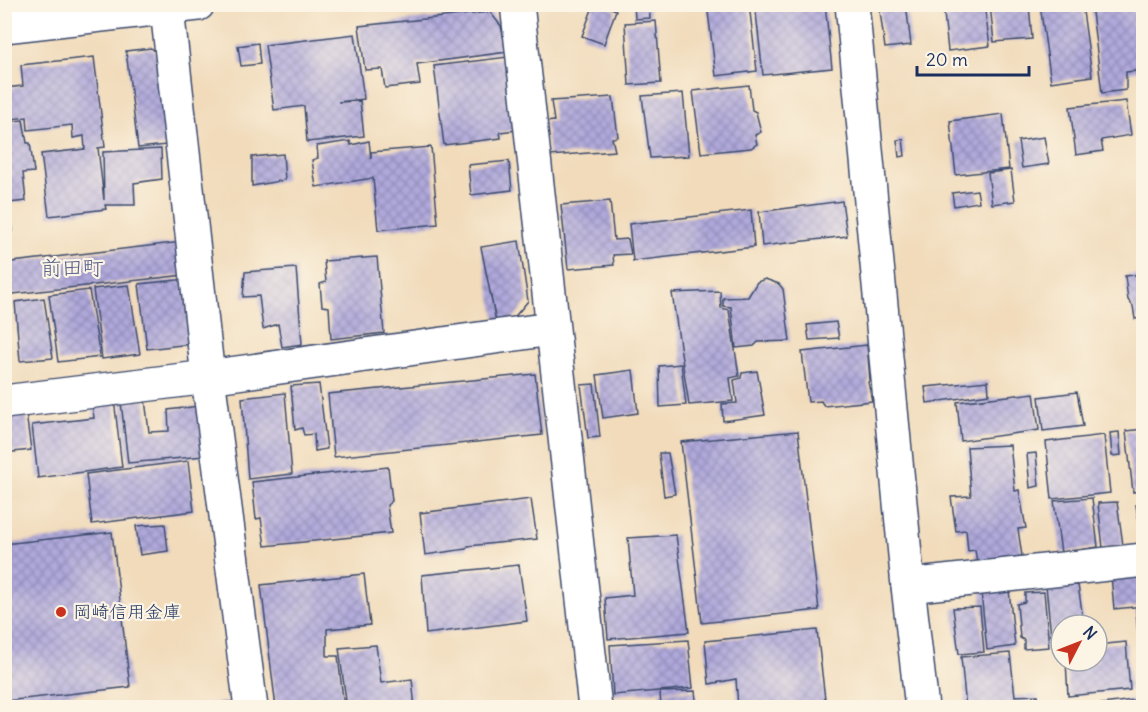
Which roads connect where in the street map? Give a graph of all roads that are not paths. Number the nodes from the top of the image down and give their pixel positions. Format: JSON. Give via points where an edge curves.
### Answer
{"nodes":[{"id":1,"x":517,"y":4,"type":"edge"},
{"id":2,"x":852,"y":4,"type":"edge"},
{"id":3,"x":182,"y":7,"type":"edge"},
{"id":4,"x":4,"y":26,"type":"edge"},
{"id":5,"x":551,"y":329,"type":"junction"},
{"id":6,"x":208,"y":377,"type":"junction"},
{"id":7,"x":4,"y":402,"type":"edge"},
{"id":8,"x":1143,"y":560,"type":"edge"},
{"id":9,"x":908,"y":586,"type":"junction"},
{"id":10,"x":251,"y":708,"type":"edge"},
{"id":11,"x":595,"y":708,"type":"edge"},
{"id":12,"x":922,"y":708,"type":"edge"}],
"edges":[{"from":1,"to":5,"type":"street"},
{"from":2,"to":9,"type":"street"},
{"from":3,"to":4,"type":"street"},
{"from":3,"to":6,"type":"street"},
{"from":5,"to":6,"type":"street"},
{"from":5,"to":11,"type":"street"},
{"from":6,"to":7,"type":"street"},
{"from":6,"to":10,"type":"street"},
{"from":8,"to":9,"type":"street"},
{"from":9,"to":12,"type":"street"}]}
